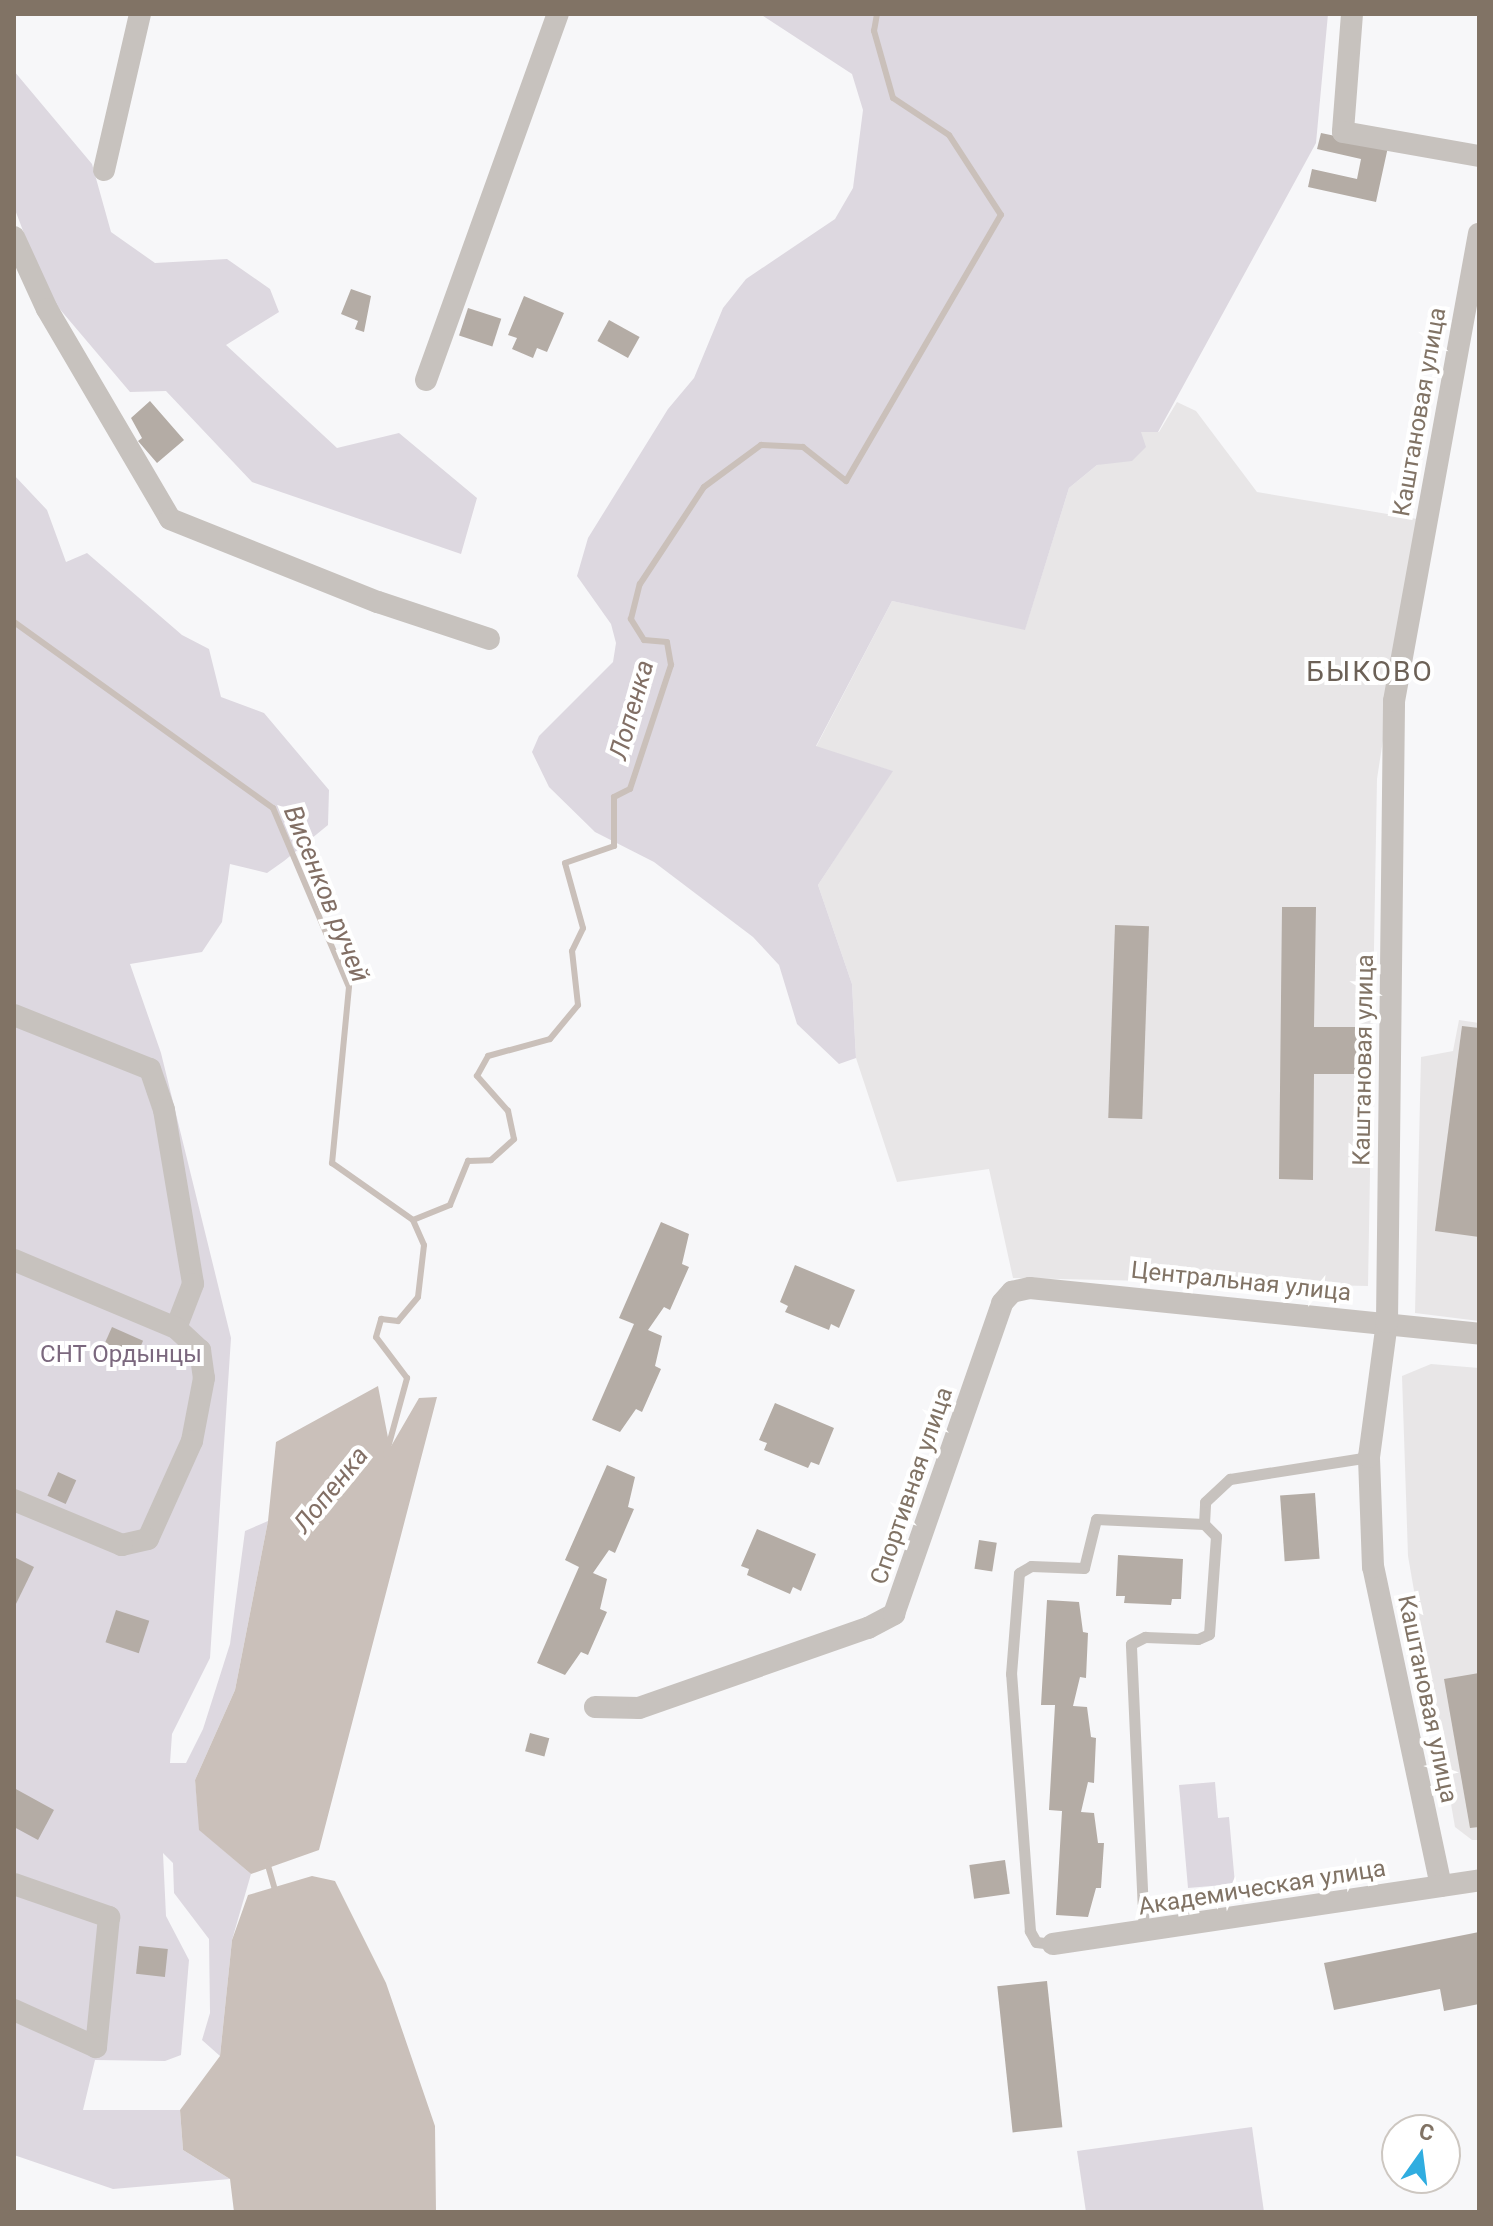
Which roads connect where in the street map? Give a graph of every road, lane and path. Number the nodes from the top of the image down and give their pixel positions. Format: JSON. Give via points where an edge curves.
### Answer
{"nodes":[{"id":1,"x":140,"y":14,"type":"edge"},
{"id":2,"x":558,"y":14,"type":"edge"},
{"id":3,"x":1352,"y":14,"type":"edge"},
{"id":4,"x":1479,"y":156,"type":"edge"},
{"id":5,"x":104,"y":170,"type":"dead end"},
{"id":6,"x":1479,"y":234,"type":"edge"},
{"id":7,"x":14,"y":237,"type":"edge"},
{"id":8,"x":426,"y":380,"type":"dead end"},
{"id":9,"x":489,"y":639,"type":"dead end"},
{"id":10,"x":14,"y":1015,"type":"edge"},
{"id":11,"x":14,"y":1260,"type":"edge"},
{"id":12,"x":1002,"y":1303,"type":"joint"},
{"id":13,"x":1387,"y":1322,"type":"junction"},
{"id":14,"x":176,"y":1328,"type":"junction"},
{"id":15,"x":1479,"y":1334,"type":"edge"},
{"id":16,"x":1369,"y":1457,"type":"junction"},
{"id":17,"x":14,"y":1500,"type":"edge"},
{"id":18,"x":1204,"y":1524,"type":"junction"},
{"id":19,"x":595,"y":1707,"type":"dead end"},
{"id":20,"x":1479,"y":1880,"type":"edge"},
{"id":21,"x":14,"y":1884,"type":"edge"},
{"id":22,"x":1441,"y":1886,"type":"junction"},
{"id":23,"x":1145,"y":1933,"type":"junction"},
{"id":24,"x":1053,"y":1944,"type":"joint"},
{"id":25,"x":14,"y":2010,"type":"edge"}],
"edges":[{"from":1,"to":5,"type":"street"},
{"from":2,"to":8,"type":"street"},
{"from":3,"to":4,"type":"street","via":[[1343,132]]},
{"from":6,"to":13,"type":"street","name":"Каштановая улица","via":[[1394,701]]},
{"from":7,"to":9,"type":"street","via":[[47,309],[170,519],[378,602]]},
{"from":10,"to":14,"type":"street","via":[[150,1069],[164,1110],[193,1284]]},
{"from":11,"to":14,"type":"street"},
{"from":12,"to":13,"type":"street","name":"Центральная улица","via":[[1012,1292],[1030,1288]]},
{"from":12,"to":19,"type":"street","name":"Спортивная улица","via":[[894,1614],[639,1708]]},
{"from":13,"to":15,"type":"street","name":"Центральная улица"},
{"from":13,"to":16,"type":"street","name":"Каштановая улица"},
{"from":14,"to":17,"type":"street","via":[[200,1350],[204,1378],[192,1441],[148,1539],[122,1545]]},
{"from":16,"to":18,"type":"lane","via":[[1230,1479],[1205,1502]]},
{"from":16,"to":22,"type":"street","name":"Каштановая улица","via":[[1373,1567]]},
{"from":18,"to":23,"type":"lane","via":[[1216,1536],[1209,1634],[1198,1639],[1145,1637],[1131,1644]]},
{"from":18,"to":24,"type":"lane","via":[[1096,1519],[1084,1568],[1031,1566],[1019,1573],[1011,1674],[1030,1931],[1036,1942]]},
{"from":20,"to":22,"type":"street","name":"Академическая улица"},
{"from":21,"to":25,"type":"street","via":[[109,1917],[96,2047]]},
{"from":22,"to":23,"type":"street","name":"Академическая улица"},
{"from":23,"to":24,"type":"street","name":"Академическая улица"}]}
